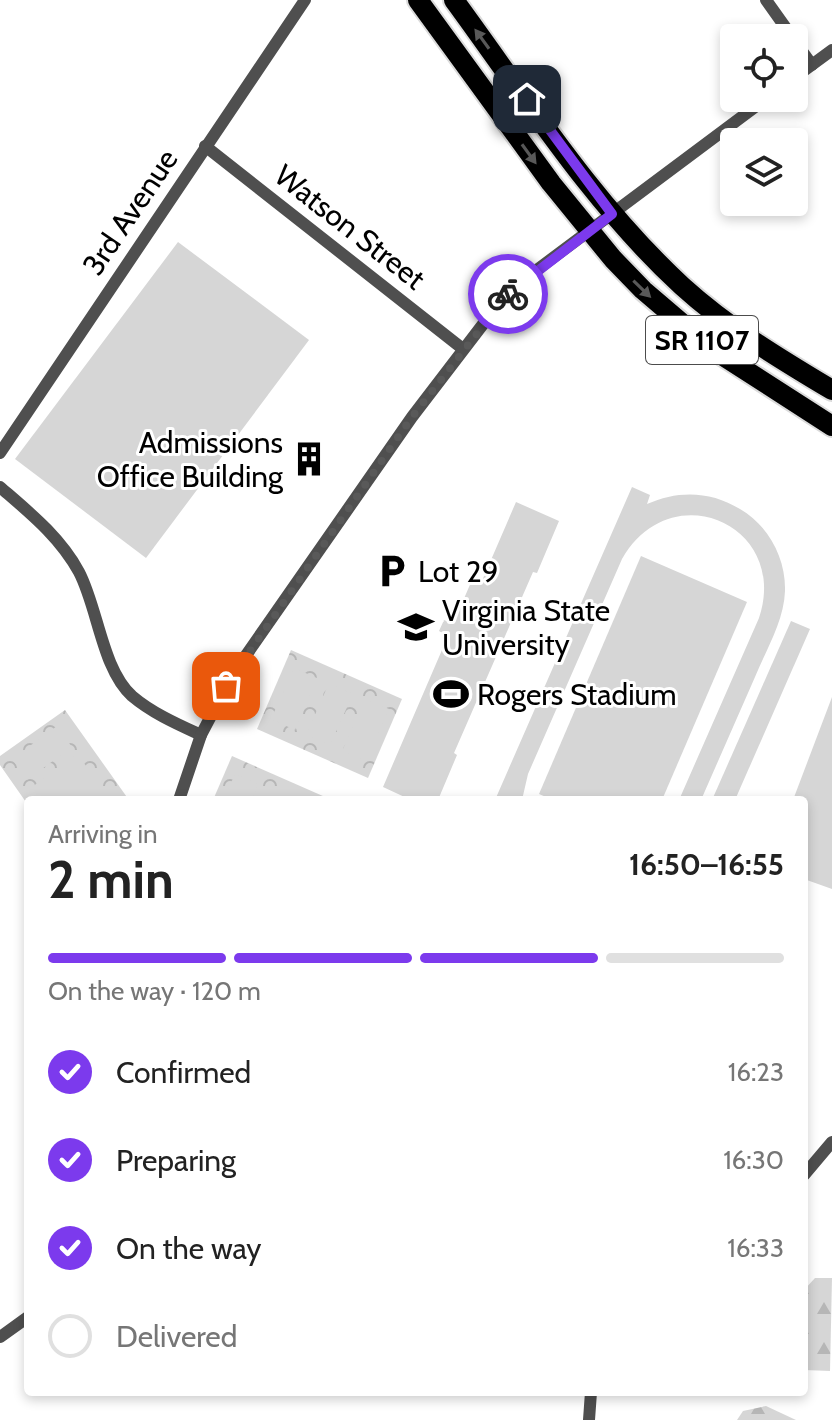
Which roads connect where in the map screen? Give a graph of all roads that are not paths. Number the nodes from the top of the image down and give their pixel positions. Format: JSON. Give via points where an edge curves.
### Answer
{"nodes":[{"id":1,"x":305,"y":0,"type":"edge"},
{"id":2,"x":418,"y":0,"type":"edge"},
{"id":3,"x":454,"y":0,"type":"edge"},
{"id":4,"x":766,"y":0,"type":"edge"},
{"id":5,"x":783,"y":24,"type":"edge"},
{"id":6,"x":832,"y":50,"type":"edge"},
{"id":7,"x":808,"y":60,"type":"edge"},
{"id":8,"x":812,"y":65,"type":"junction"},
{"id":9,"x":808,"y":68,"type":"edge"},
{"id":10,"x":748,"y":112,"type":"edge"},
{"id":11,"x":205,"y":146,"type":"junction"},
{"id":12,"x":612,"y":214,"type":"junction"},
{"id":13,"x":590,"y":232,"type":"junction"},
{"id":14,"x":463,"y":349,"type":"junction"},
{"id":15,"x":832,"y":390,"type":"edge"},
{"id":16,"x":832,"y":426,"type":"edge"},
{"id":17,"x":0,"y":453,"type":"edge"},
{"id":18,"x":0,"y":487,"type":"edge"},
{"id":19,"x":201,"y":735,"type":"junction"},
{"id":20,"x":180,"y":796,"type":"edge"},
{"id":21,"x":832,"y":1142,"type":"edge"},
{"id":22,"x":808,"y":1170,"type":"edge"},
{"id":23,"x":24,"y":1320,"type":"edge"},
{"id":24,"x":0,"y":1337,"type":"edge"},
{"id":25,"x":591,"y":1396,"type":"edge"},
{"id":26,"x":589,"y":1420,"type":"edge"}],
"edges":[{"from":1,"to":11,"type":"street","name":"3rd Avenue"},
{"from":2,"to":13,"type":"main road","number":"SR 1107","one_way":true},
{"from":12,"to":3,"type":"main road","number":"SR 1107","one_way":true},
{"from":4,"to":5,"type":"street"},
{"from":6,"to":8,"type":"street"},
{"from":7,"to":8,"type":"street"},
{"from":8,"to":9,"type":"street"},
{"from":10,"to":12,"type":"street"},
{"from":11,"to":14,"type":"street","name":"Watson Street"},
{"from":11,"to":17,"type":"street","name":"3rd Avenue"},
{"from":12,"to":13,"type":"street"},
{"from":12,"to":15,"type":"main road","number":"SR 1107","via":[[694,297]]},
{"from":13,"to":14,"type":"street","via":[[512,290]]},
{"from":13,"to":16,"type":"main road","number":"SR 1107","one_way":true,"via":[[671,316]]},
{"from":14,"to":19,"type":"street","via":[[233,674]]},
{"from":18,"to":19,"type":"street","via":[[69,555],[125,689],[160,715]]},
{"from":19,"to":20,"type":"street"},
{"from":21,"to":22,"type":"street"},
{"from":23,"to":24,"type":"street"},
{"from":25,"to":26,"type":"street"}]}
